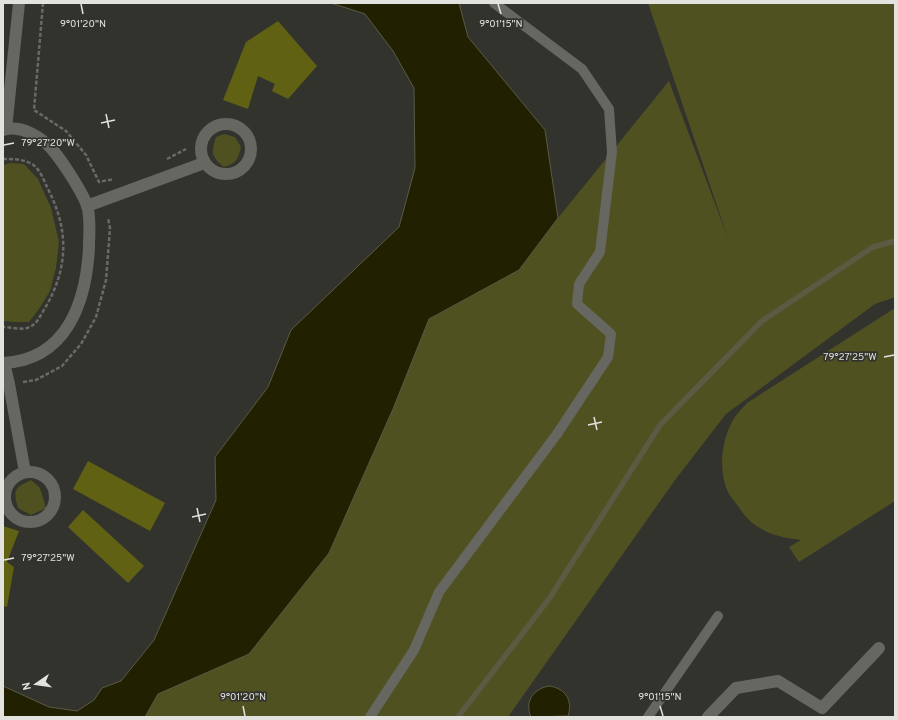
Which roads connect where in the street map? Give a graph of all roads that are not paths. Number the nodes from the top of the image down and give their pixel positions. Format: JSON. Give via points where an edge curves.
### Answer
{"nodes":[{"id":1,"x":19,"y":3,"type":"edge"},
{"id":2,"x":494,"y":3,"type":"edge"},
{"id":3,"x":5,"y":129,"type":"edge"},
{"id":4,"x":204,"y":163,"type":"junction"},
{"id":5,"x":87,"y":206,"type":"junction"},
{"id":6,"x":3,"y":363,"type":"edge"},
{"id":7,"x":25,"y":472,"type":"junction"},
{"id":8,"x":718,"y":616,"type":"dead end"},
{"id":9,"x":879,"y":648,"type":"dead end"},
{"id":10,"x":819,"y":712,"type":"edge"},
{"id":11,"x":370,"y":717,"type":"edge"},
{"id":12,"x":648,"y":717,"type":"edge"},
{"id":13,"x":708,"y":717,"type":"edge"}],
"edges":[{"from":1,"to":3,"type":"street"},
{"from":2,"to":11,"type":"lane","via":[[582,69],[609,109],[612,152],[600,252],[579,284],[577,304],[611,334],[608,357],[557,434],[439,592],[414,650]]},
{"from":3,"to":5,"type":"street","via":[[19,129],[30,133],[48,145],[63,163]]},
{"from":4,"to":4,"type":"street","via":[[215,172],[228,175],[240,170],[249,160],[252,147],[247,134],[238,126],[224,123],[212,127],[203,137],[200,150]]},
{"from":4,"to":5,"type":"street"},
{"from":5,"to":6,"type":"street","via":[[90,230],[88,260],[84,289],[76,313],[64,333],[48,348],[18,362]]},
{"from":6,"to":7,"type":"street"},
{"from":7,"to":7,"type":"street","via":[[38,473],[50,480],[56,492],[55,506],[47,517],[35,523],[22,522],[11,515],[5,502],[6,489],[13,478]]},
{"from":8,"to":12,"type":"lane"},
{"from":9,"to":10,"type":"street"},
{"from":10,"to":13,"type":"street","via":[[778,681],[736,688]]}]}
